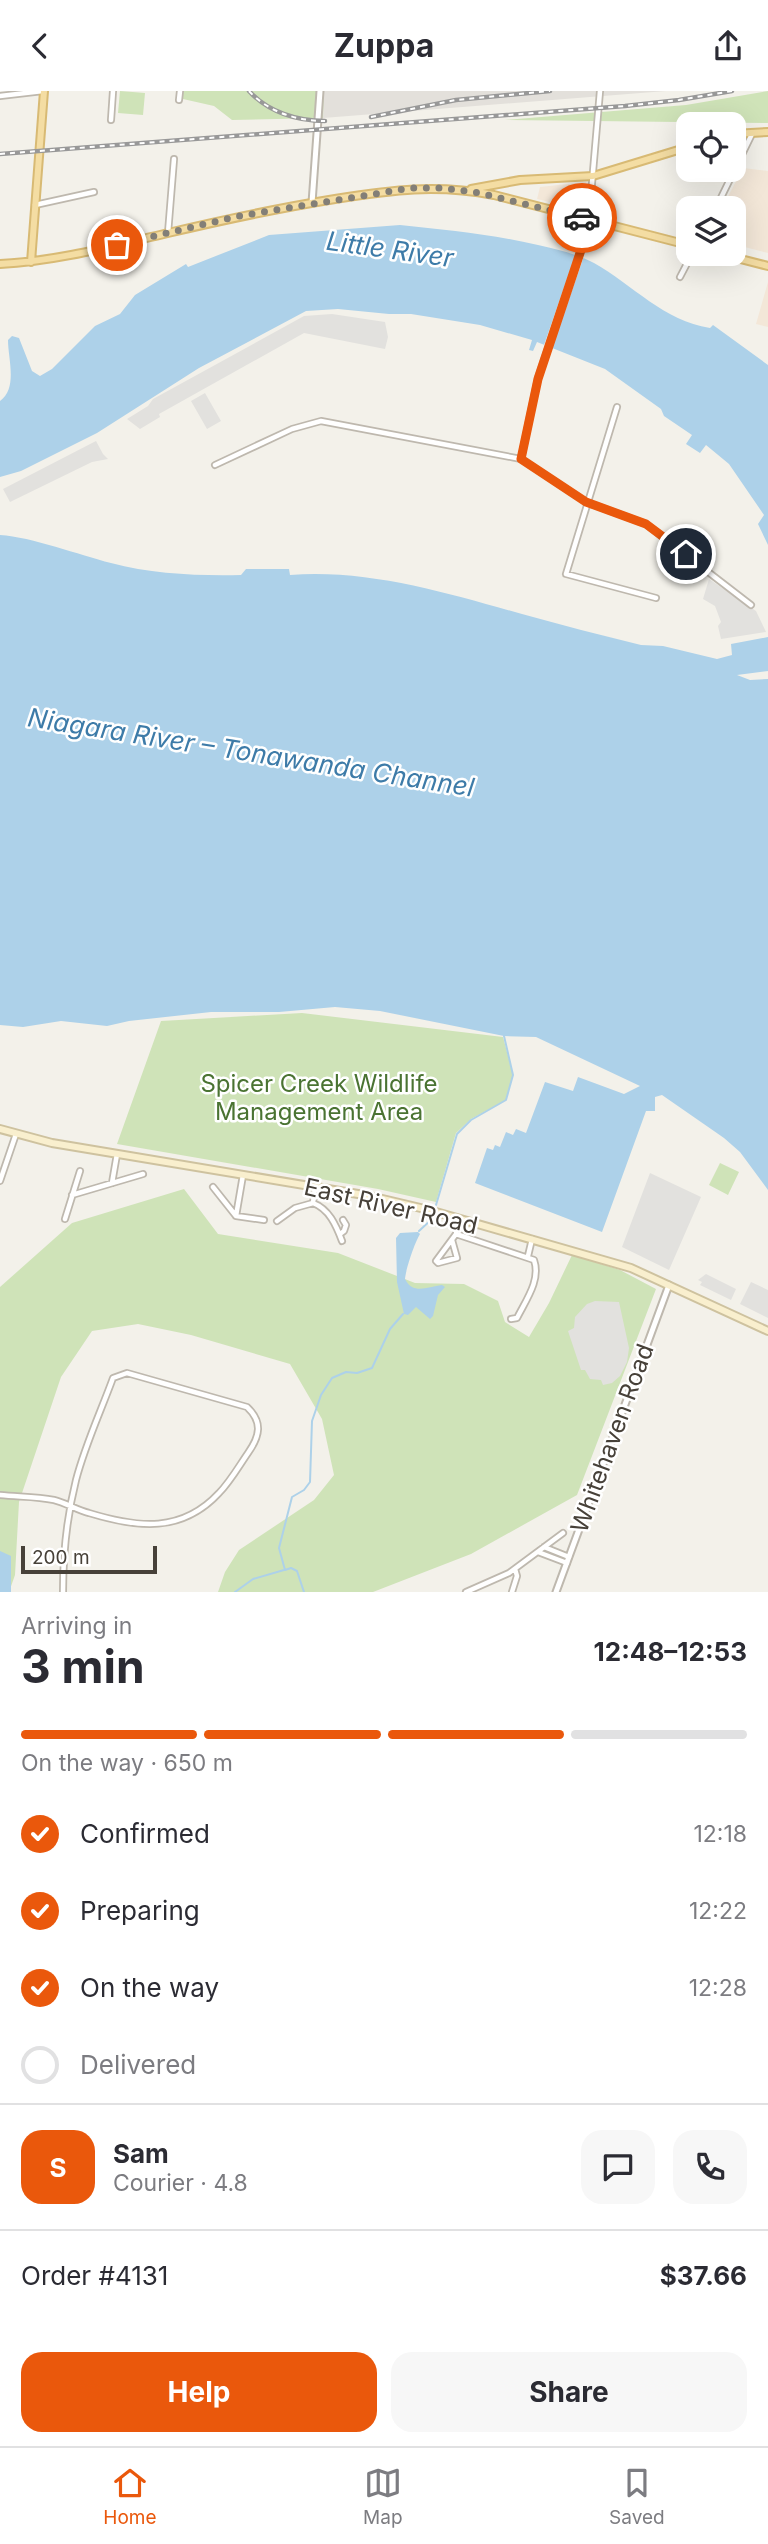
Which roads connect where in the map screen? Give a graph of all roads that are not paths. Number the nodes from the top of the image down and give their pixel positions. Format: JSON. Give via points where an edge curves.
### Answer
{"nodes":[{"id":1,"x":44,"y":91,"type":"edge"},
{"id":2,"x":113,"y":91,"type":"edge"},
{"id":3,"x":180,"y":91,"type":"edge"},
{"id":4,"x":320,"y":91,"type":"edge"},
{"id":5,"x":600,"y":91,"type":"edge"},
{"id":6,"x":0,"y":96,"type":"edge"},
{"id":7,"x":179,"y":100,"type":"dead end"},
{"id":8,"x":111,"y":120,"type":"dead end"},
{"id":9,"x":753,"y":131,"type":"junction"},
{"id":10,"x":746,"y":132,"type":"edge"},
{"id":11,"x":768,"y":132,"type":"edge"},
{"id":12,"x":676,"y":151,"type":"edge"},
{"id":13,"x":174,"y":159,"type":"dead end"},
{"id":14,"x":593,"y":176,"type":"junction"},
{"id":15,"x":466,"y":190,"type":"junction"},
{"id":16,"x":94,"y":192,"type":"dead end"},
{"id":17,"x":722,"y":196,"type":"edge"},
{"id":18,"x":312,"y":203,"type":"junction"},
{"id":19,"x":35,"y":205,"type":"junction"},
{"id":20,"x":589,"y":220,"type":"junction"},
{"id":21,"x":168,"y":233,"type":"junction"},
{"id":22,"x":676,"y":242,"type":"edge"},
{"id":23,"x":746,"y":260,"type":"edge"},
{"id":24,"x":31,"y":262,"type":"junction"},
{"id":25,"x":0,"y":264,"type":"edge"},
{"id":26,"x":686,"y":266,"type":"edge"},
{"id":27,"x":768,"y":266,"type":"edge"},
{"id":28,"x":680,"y":277,"type":"dead end"},
{"id":29,"x":617,"y":407,"type":"dead end"},
{"id":30,"x":521,"y":459,"type":"junction"},
{"id":31,"x":215,"y":465,"type":"dead end"},
{"id":32,"x":586,"y":502,"type":"junction"},
{"id":33,"x":656,"y":598,"type":"dead end"},
{"id":34,"x":751,"y":605,"type":"dead end"},
{"id":35,"x":0,"y":1129,"type":"edge"},
{"id":36,"x":16,"y":1134,"type":"junction"},
{"id":37,"x":117,"y":1154,"type":"junction"},
{"id":38,"x":80,"y":1171,"type":"dead end"},
{"id":39,"x":143,"y":1174,"type":"dead end"},
{"id":40,"x":243,"y":1175,"type":"junction"},
{"id":41,"x":0,"y":1181,"type":"edge"},
{"id":42,"x":112,"y":1183,"type":"junction"},
{"id":43,"x":213,"y":1187,"type":"dead end"},
{"id":44,"x":315,"y":1188,"type":"junction"},
{"id":45,"x":72,"y":1195,"type":"junction"},
{"id":46,"x":313,"y":1203,"type":"junction"},
{"id":47,"x":236,"y":1216,"type":"junction"},
{"id":48,"x":349,"y":1216,"type":"dead end"},
{"id":49,"x":65,"y":1219,"type":"dead end"},
{"id":50,"x":459,"y":1219,"type":"junction"},
{"id":51,"x":264,"y":1220,"type":"dead end"},
{"id":52,"x":343,"y":1220,"type":"junction"},
{"id":53,"x":277,"y":1221,"type":"dead end"},
{"id":54,"x":334,"y":1222,"type":"junction"},
{"id":55,"x":340,"y":1234,"type":"junction"},
{"id":56,"x":456,"y":1234,"type":"junction"},
{"id":57,"x":532,"y":1239,"type":"junction"},
{"id":58,"x":452,"y":1240,"type":"junction"},
{"id":59,"x":342,"y":1241,"type":"dead end"},
{"id":60,"x":528,"y":1256,"type":"junction"},
{"id":61,"x":669,"y":1285,"type":"junction"},
{"id":62,"x":512,"y":1319,"type":"dead end"},
{"id":63,"x":768,"y":1331,"type":"edge"},
{"id":64,"x":0,"y":1495,"type":"edge"},
{"id":65,"x":70,"y":1506,"type":"junction"},
{"id":66,"x":563,"y":1533,"type":"dead end"},
{"id":67,"x":544,"y":1547,"type":"junction"},
{"id":68,"x":537,"y":1552,"type":"junction"},
{"id":69,"x":568,"y":1560,"type":"junction"},
{"id":70,"x":515,"y":1569,"type":"junction"},
{"id":71,"x":63,"y":1592,"type":"edge"},
{"id":72,"x":466,"y":1592,"type":"edge"},
{"id":73,"x":512,"y":1592,"type":"edge"},
{"id":74,"x":556,"y":1592,"type":"edge"}],
"edges":[{"from":1,"to":6,"type":"street"},
{"from":1,"to":19,"type":"main road"},
{"from":2,"to":8,"type":"street"},
{"from":3,"to":7,"type":"street"},
{"from":4,"to":18,"type":"street"},
{"from":5,"to":14,"type":"street"},
{"from":9,"to":10,"type":"main road"},
{"from":9,"to":11,"type":"main road"},
{"from":9,"to":17,"type":"street"},
{"from":12,"to":14,"type":"main road"},
{"from":13,"to":21,"type":"street"},
{"from":14,"to":15,"type":"main road","via":[[520,180]]},
{"from":14,"to":20,"type":"street"},
{"from":15,"to":18,"type":"main road","via":[[411,188]]},
{"from":15,"to":20,"type":"main road"},
{"from":16,"to":19,"type":"street"},
{"from":18,"to":21,"type":"main road"},
{"from":19,"to":24,"type":"main road"},
{"from":20,"to":22,"type":"main road"},
{"from":20,"to":30,"type":"street","via":[[532,401]]},
{"from":21,"to":24,"type":"main road"},
{"from":23,"to":27,"type":"main road"},
{"from":24,"to":25,"type":"main road"},
{"from":26,"to":28,"type":"street"},
{"from":29,"to":32,"type":"street"},
{"from":30,"to":31,"type":"street","via":[[321,421],[292,429]]},
{"from":30,"to":32,"type":"street"},
{"from":32,"to":33,"type":"street","via":[[566,574]]},
{"from":32,"to":34,"type":"street","via":[[646,524]]},
{"from":35,"to":36,"type":"main road","name":"East River Road"},
{"from":36,"to":37,"type":"main road","name":"East River Road"},
{"from":36,"to":41,"type":"street"},
{"from":37,"to":40,"type":"main road","name":"East River Road"},
{"from":37,"to":42,"type":"street"},
{"from":38,"to":45,"type":"street"},
{"from":39,"to":42,"type":"street"},
{"from":40,"to":44,"type":"main road","name":"East River Road"},
{"from":40,"to":47,"type":"street"},
{"from":42,"to":45,"type":"street"},
{"from":43,"to":47,"type":"street"},
{"from":44,"to":46,"type":"street"},
{"from":44,"to":50,"type":"main road","name":"East River Road","via":[[398,1202]]},
{"from":45,"to":49,"type":"street"},
{"from":46,"to":53,"type":"street","via":[[295,1208]]},
{"from":46,"to":54,"type":"street"},
{"from":47,"to":51,"type":"street"},
{"from":48,"to":52,"type":"street"},
{"from":50,"to":56,"type":"street"},
{"from":50,"to":57,"type":"main road","name":"East River Road"},
{"from":52,"to":54,"type":"street"},
{"from":52,"to":55,"type":"street","via":[[346,1225]]},
{"from":54,"to":55,"type":"street"},
{"from":55,"to":59,"type":"street"},
{"from":56,"to":58,"type":"street"},
{"from":56,"to":60,"type":"street"},
{"from":57,"to":60,"type":"street"},
{"from":57,"to":61,"type":"main road","name":"East River Road","via":[[631,1268]]},
{"from":58,"to":58,"type":"street","via":[[457,1258],[438,1263],[436,1261]]},
{"from":60,"to":62,"type":"street","via":[[537,1269],[535,1281],[517,1318]]},
{"from":61,"to":63,"type":"main road","name":"East River Road"},
{"from":61,"to":69,"type":"street","name":"Whitehaven Road"},
{"from":64,"to":65,"type":"street","via":[[31,1496]]},
{"from":65,"to":65,"type":"street","via":[[138,1524],[168,1524],[195,1514],[220,1492],[256,1441],[256,1415],[247,1407],[127,1373],[113,1378],[76,1477]]},
{"from":65,"to":71,"type":"street"},
{"from":66,"to":67,"type":"street"},
{"from":67,"to":68,"type":"street"},
{"from":67,"to":69,"type":"street"},
{"from":68,"to":69,"type":"street"},
{"from":68,"to":70,"type":"street"},
{"from":69,"to":74,"type":"street","name":"Whitehaven Road"},
{"from":70,"to":72,"type":"street"},
{"from":70,"to":73,"type":"street"}]}
